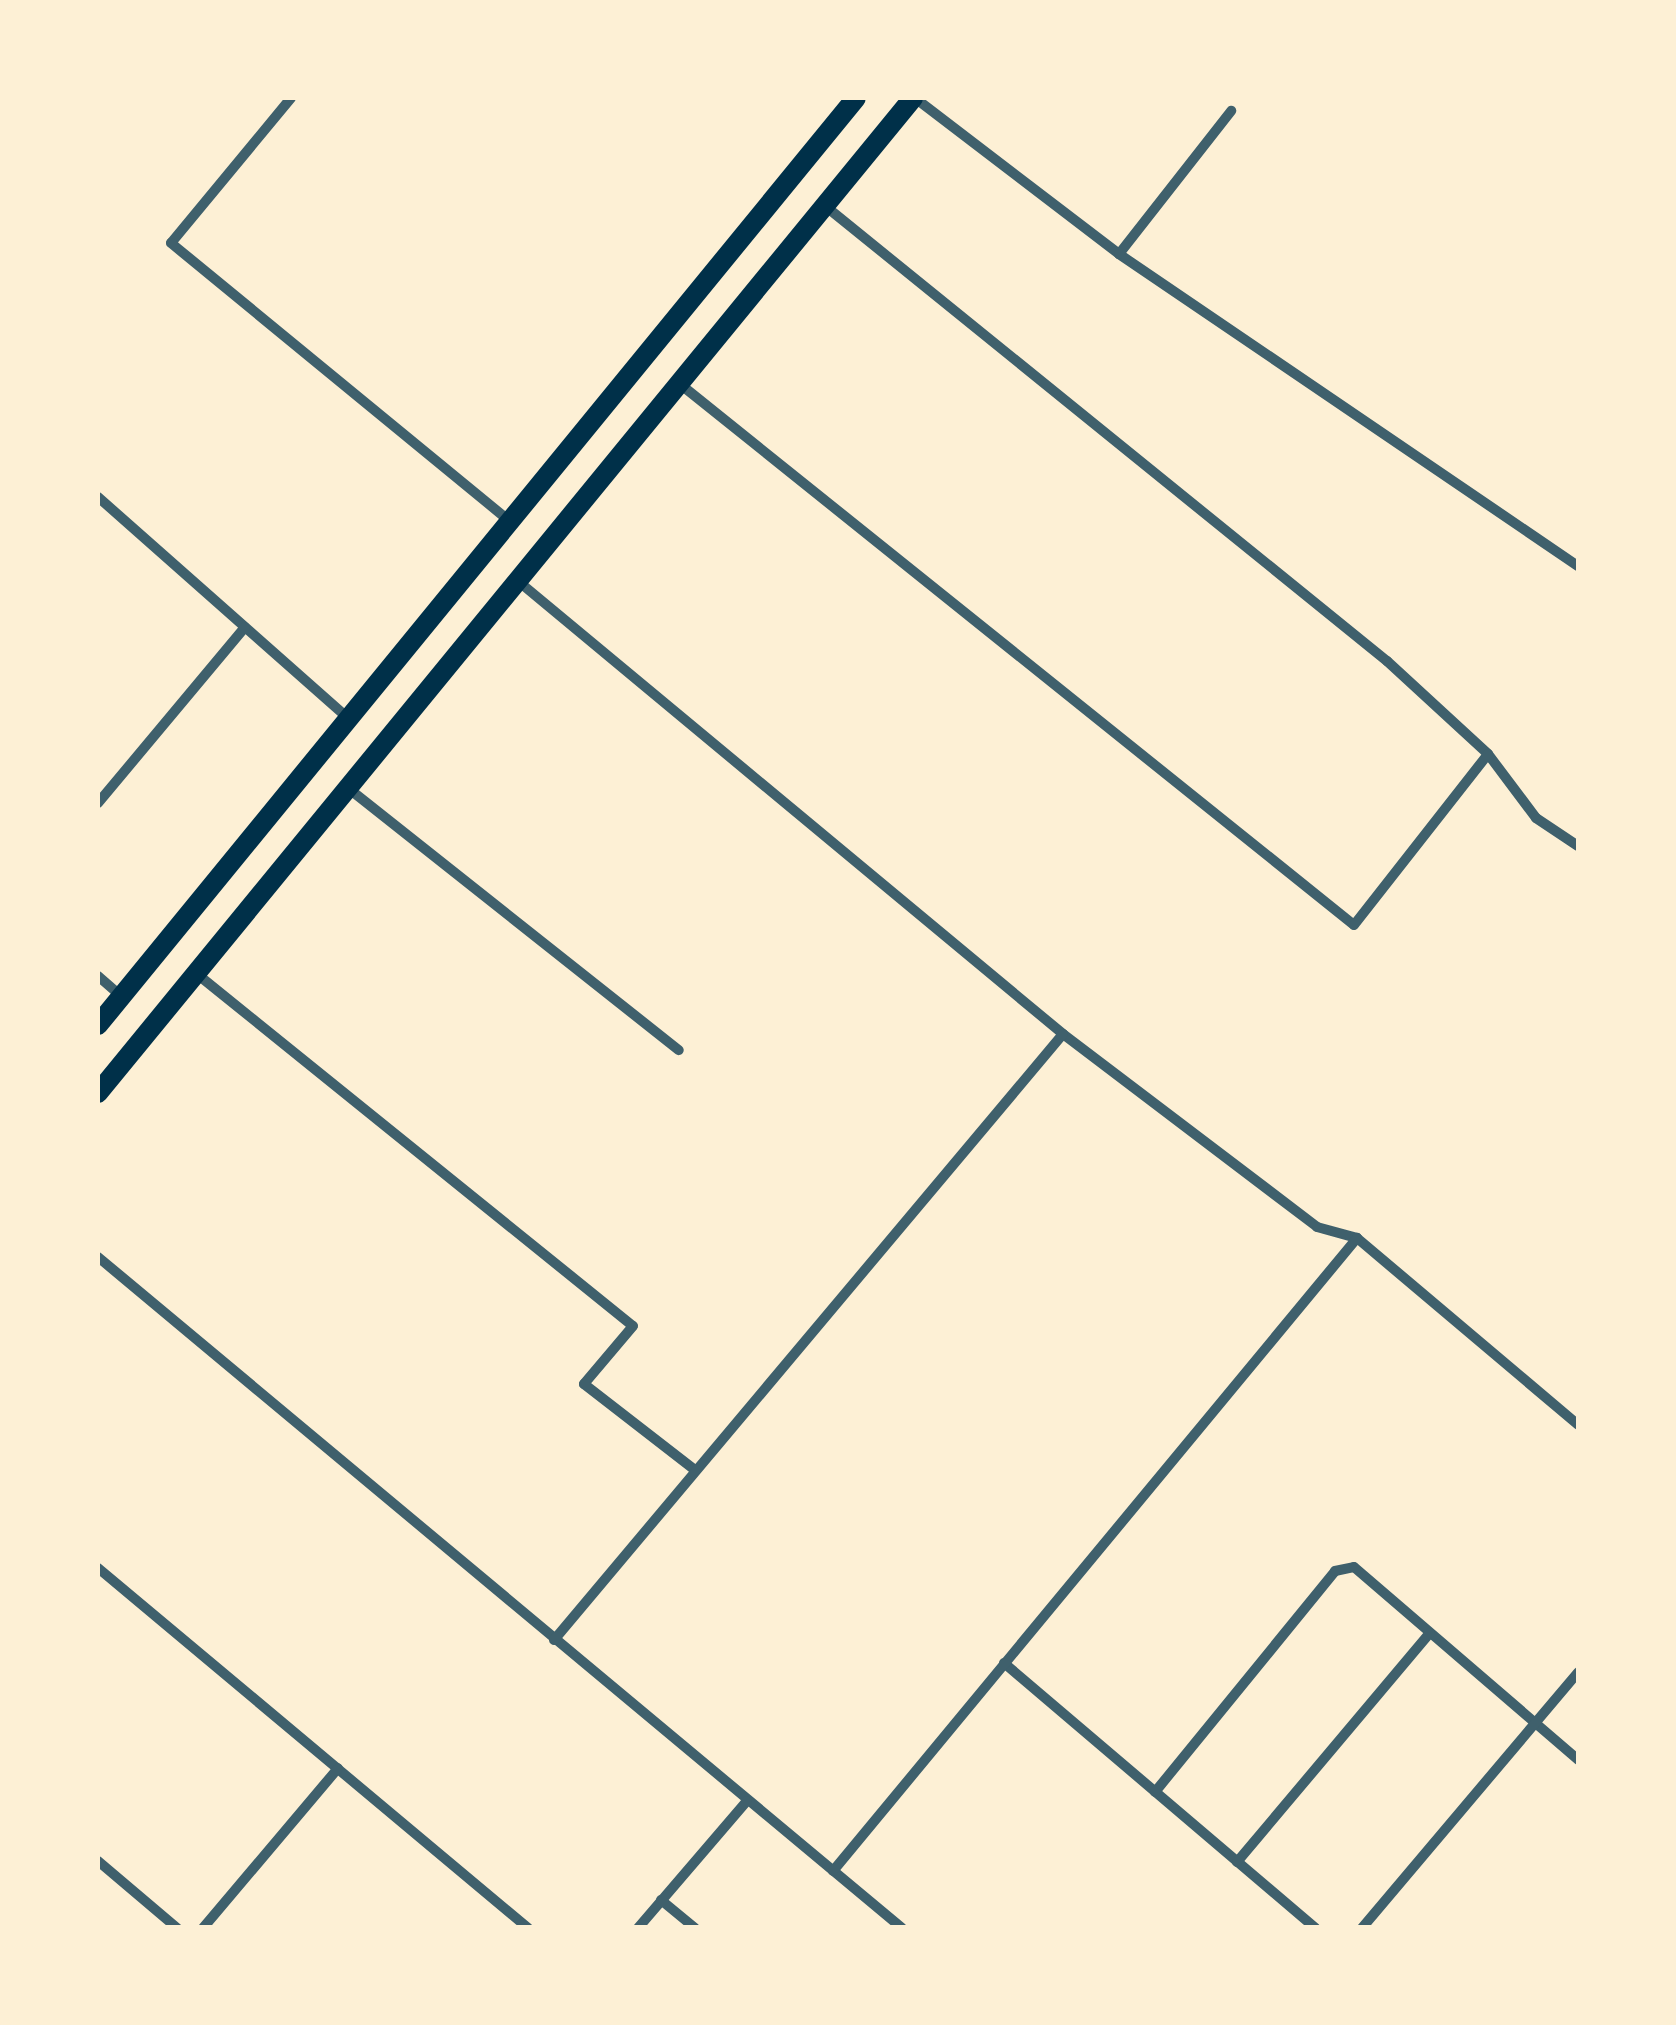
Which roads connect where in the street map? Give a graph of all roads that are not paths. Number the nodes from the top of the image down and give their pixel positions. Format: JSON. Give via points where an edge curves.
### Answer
{"nodes":[{"id":1,"x":291,"y":98,"type":"edge"},
{"id":2,"x":856,"y":98,"type":"edge"},
{"id":3,"x":914,"y":98,"type":"edge"},
{"id":4,"x":1231,"y":111,"type":"dead end"},
{"id":5,"x":824,"y":205,"type":"junction"},
{"id":6,"x":1119,"y":254,"type":"junction"},
{"id":7,"x":679,"y":383,"type":"junction"},
{"id":8,"x":98,"y":497,"type":"edge"},
{"id":9,"x":510,"y":521,"type":"junction"},
{"id":10,"x":1578,"y":566,"type":"edge"},
{"id":11,"x":517,"y":580,"type":"junction"},
{"id":12,"x":245,"y":627,"type":"junction"},
{"id":13,"x":348,"y":718,"type":"junction"},
{"id":14,"x":1488,"y":754,"type":"junction"},
{"id":15,"x":348,"y":788,"type":"junction"},
{"id":16,"x":98,"y":803,"type":"edge"},
{"id":17,"x":1578,"y":846,"type":"edge"},
{"id":18,"x":196,"y":973,"type":"junction"},
{"id":19,"x":98,"y":976,"type":"edge"},
{"id":20,"x":121,"y":996,"type":"junction"},
{"id":21,"x":98,"y":1025,"type":"edge"},
{"id":22,"x":1062,"y":1034,"type":"junction"},
{"id":23,"x":679,"y":1050,"type":"dead end"},
{"id":24,"x":98,"y":1093,"type":"edge"},
{"id":25,"x":1356,"y":1238,"type":"junction"},
{"id":26,"x":98,"y":1257,"type":"edge"},
{"id":27,"x":1578,"y":1426,"type":"edge"},
{"id":28,"x":695,"y":1470,"type":"junction"},
{"id":29,"x":98,"y":1568,"type":"edge"},
{"id":30,"x":1430,"y":1633,"type":"junction"},
{"id":31,"x":554,"y":1640,"type":"junction"},
{"id":32,"x":1004,"y":1663,"type":"junction"},
{"id":33,"x":1578,"y":1672,"type":"edge"},
{"id":34,"x":1535,"y":1724,"type":"junction"},
{"id":35,"x":1578,"y":1760,"type":"edge"},
{"id":36,"x":338,"y":1768,"type":"junction"},
{"id":37,"x":1155,"y":1792,"type":"junction"},
{"id":38,"x":746,"y":1801,"type":"junction"},
{"id":39,"x":98,"y":1860,"type":"edge"},
{"id":40,"x":1238,"y":1862,"type":"junction"},
{"id":41,"x":832,"y":1871,"type":"junction"},
{"id":42,"x":661,"y":1900,"type":"junction"},
{"id":43,"x":177,"y":1928,"type":"edge"},
{"id":44,"x":203,"y":1928,"type":"edge"},
{"id":45,"x":528,"y":1928,"type":"edge"},
{"id":46,"x":638,"y":1928,"type":"edge"},
{"id":47,"x":695,"y":1928,"type":"edge"},
{"id":48,"x":902,"y":1928,"type":"edge"},
{"id":49,"x":1315,"y":1928,"type":"edge"},
{"id":50,"x":1362,"y":1928,"type":"edge"}],
"edges":[{"from":1,"to":9,"type":"street","via":[[171,242]]},
{"from":2,"to":9,"type":"main road"},
{"from":3,"to":5,"type":"main road"},
{"from":3,"to":6,"type":"street"},
{"from":4,"to":6,"type":"street"},
{"from":5,"to":7,"type":"main road"},
{"from":5,"to":14,"type":"street","via":[[1387,660]]},
{"from":6,"to":10,"type":"street"},
{"from":7,"to":11,"type":"main road"},
{"from":7,"to":14,"type":"street","via":[[1354,925]]},
{"from":8,"to":12,"type":"street"},
{"from":9,"to":13,"type":"main road"},
{"from":11,"to":15,"type":"main road"},
{"from":11,"to":22,"type":"street"},
{"from":12,"to":13,"type":"street"},
{"from":12,"to":16,"type":"street"},
{"from":13,"to":20,"type":"main road"},
{"from":14,"to":17,"type":"street","via":[[1536,818]]},
{"from":15,"to":18,"type":"main road"},
{"from":15,"to":23,"type":"street"},
{"from":18,"to":24,"type":"main road"},
{"from":18,"to":28,"type":"street","via":[[633,1326],[584,1384]]},
{"from":19,"to":20,"type":"street"},
{"from":20,"to":21,"type":"main road"},
{"from":22,"to":25,"type":"street","via":[[1316,1227]]},
{"from":22,"to":28,"type":"street"},
{"from":25,"to":27,"type":"street"},
{"from":25,"to":32,"type":"street"},
{"from":26,"to":31,"type":"street"},
{"from":28,"to":31,"type":"street"},
{"from":29,"to":36,"type":"street"},
{"from":30,"to":34,"type":"street"},
{"from":30,"to":37,"type":"street","via":[[1354,1567],[1335,1571]]},
{"from":30,"to":40,"type":"street"},
{"from":31,"to":38,"type":"street"},
{"from":32,"to":37,"type":"street"},
{"from":32,"to":41,"type":"street"},
{"from":33,"to":34,"type":"street"},
{"from":34,"to":35,"type":"street"},
{"from":34,"to":50,"type":"street"},
{"from":36,"to":44,"type":"street"},
{"from":36,"to":45,"type":"street"},
{"from":37,"to":40,"type":"street"},
{"from":38,"to":41,"type":"street"},
{"from":38,"to":42,"type":"street"},
{"from":39,"to":43,"type":"street"},
{"from":40,"to":49,"type":"street"},
{"from":41,"to":48,"type":"street"},
{"from":42,"to":46,"type":"street"},
{"from":42,"to":47,"type":"street"}]}
